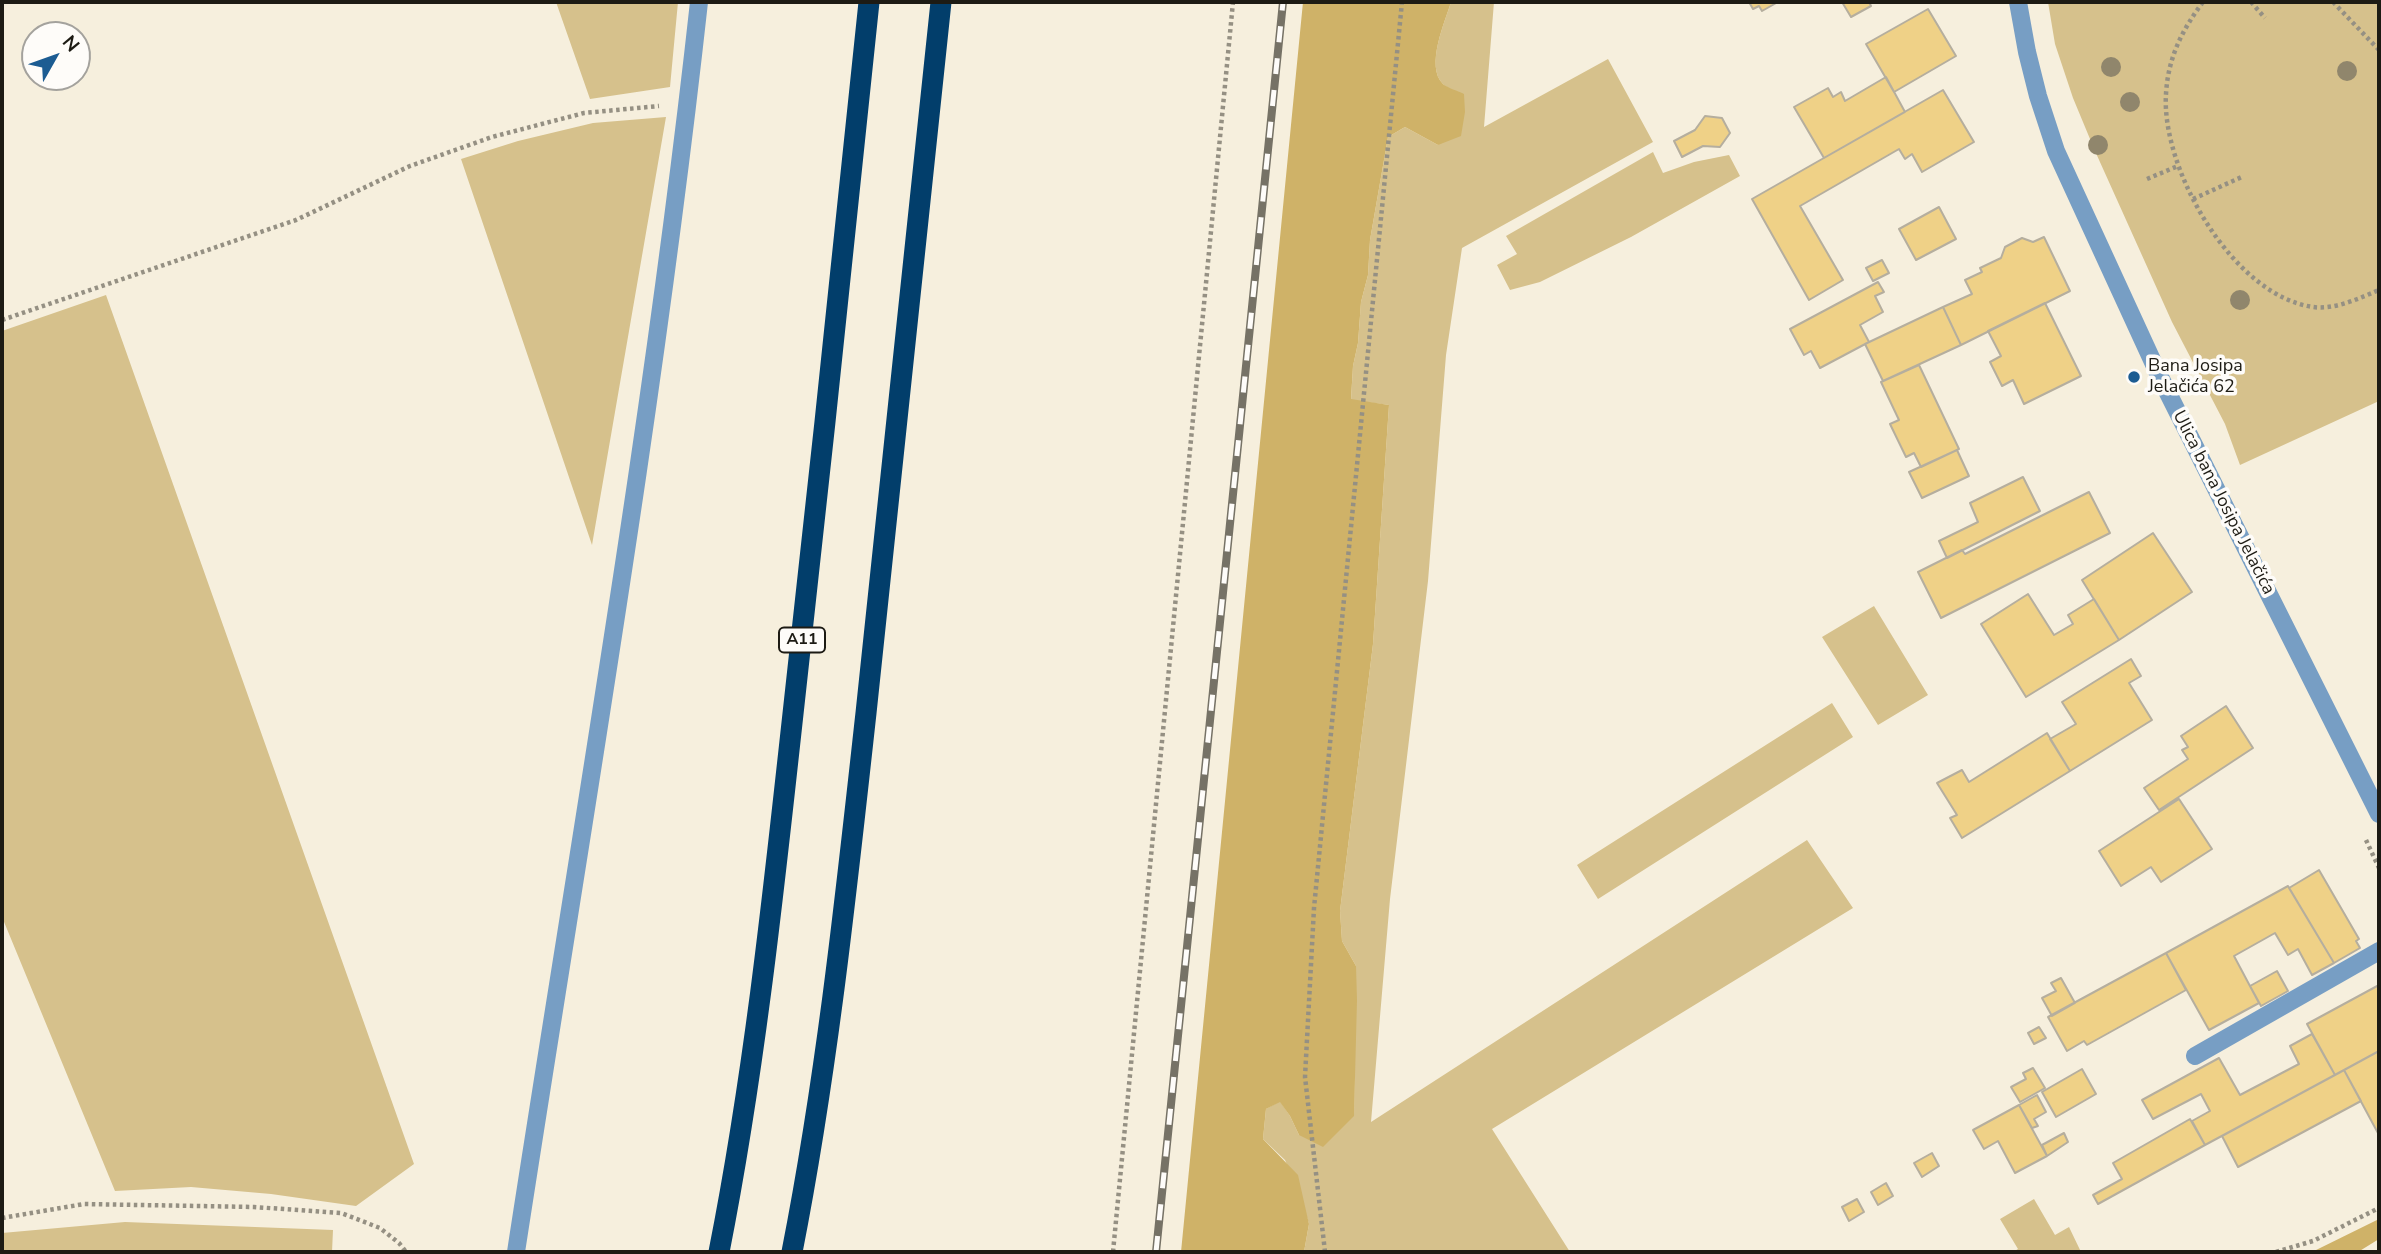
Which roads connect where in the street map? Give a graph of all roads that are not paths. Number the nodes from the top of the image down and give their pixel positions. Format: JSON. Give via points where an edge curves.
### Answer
{"nodes":[{"id":1,"x":699,"y":2,"type":"edge"},
{"id":2,"x":869,"y":2,"type":"edge"},
{"id":3,"x":941,"y":2,"type":"edge"},
{"id":4,"x":2018,"y":2,"type":"edge"},
{"id":5,"x":2379,"y":814,"type":"edge"},
{"id":6,"x":2379,"y":951,"type":"edge"},
{"id":7,"x":2195,"y":1056,"type":"dead end"},
{"id":8,"x":516,"y":1252,"type":"edge"},
{"id":9,"x":719,"y":1252,"type":"edge"},
{"id":10,"x":792,"y":1252,"type":"edge"}],
"edges":[{"from":1,"to":8,"type":"street","via":[[619,598]]},
{"from":2,"to":9,"type":"highway","number":"A11","via":[[763,988]]},
{"from":3,"to":10,"type":"highway","via":[[835,997]]},
{"from":4,"to":5,"type":"street","name":"Ulica bana Josipa Jelačića","via":[[2035,85],[2056,151],[2158,373]]},
{"from":6,"to":7,"type":"street"}]}
